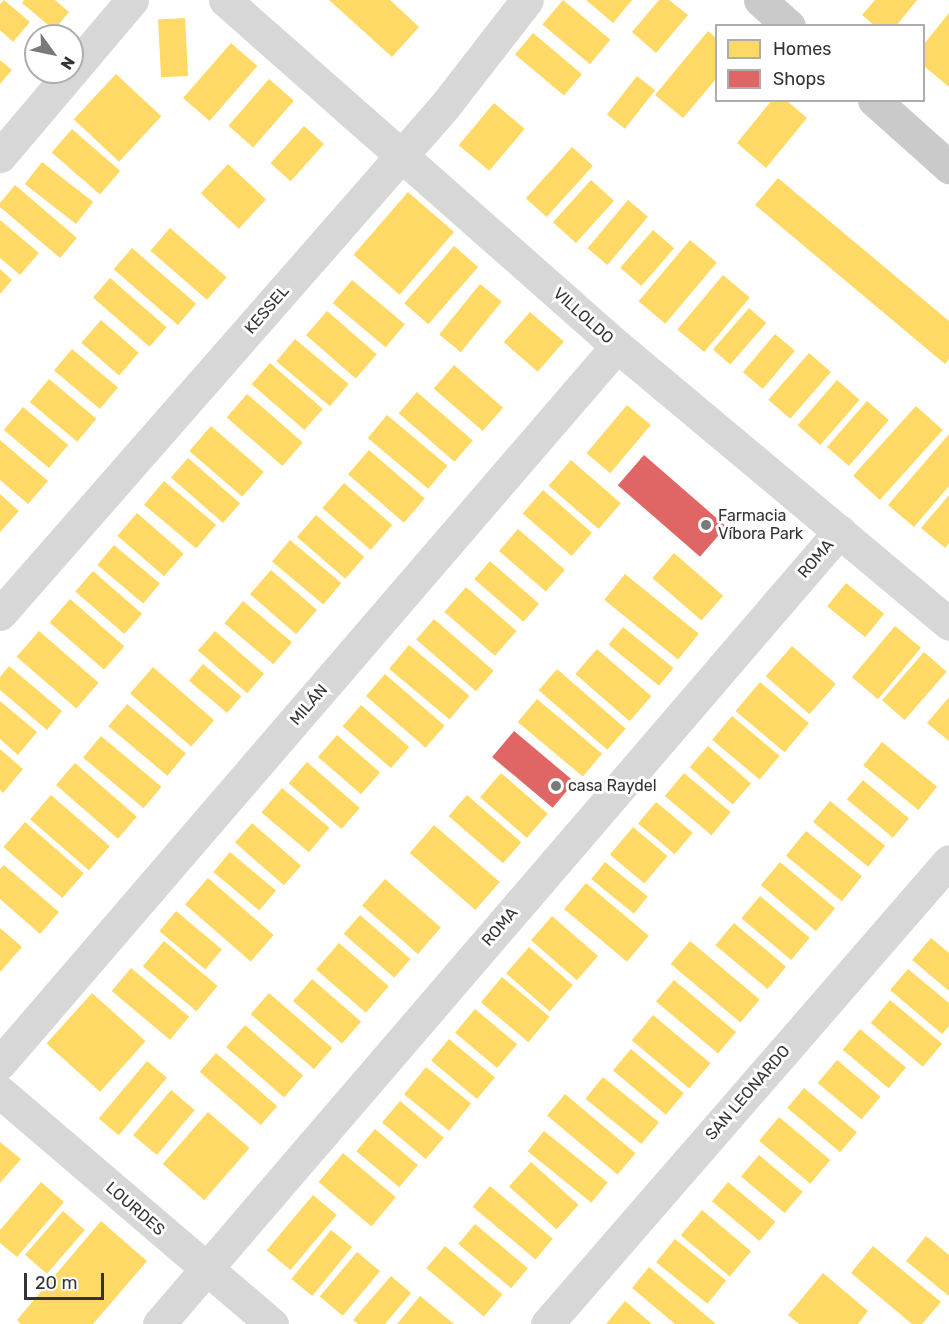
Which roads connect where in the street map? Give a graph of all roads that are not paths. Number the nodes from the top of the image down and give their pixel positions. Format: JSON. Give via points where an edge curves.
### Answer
{"nodes":[{"id":1,"x":132,"y":0,"type":"edge"},
{"id":2,"x":225,"y":0,"type":"edge"},
{"id":3,"x":527,"y":0,"type":"edge"},
{"id":4,"x":760,"y":0,"type":"edge"},
{"id":5,"x":787,"y":24,"type":"edge"},
{"id":6,"x":84,"y":57,"type":"edge"},
{"id":7,"x":61,"y":84,"type":"edge"},
{"id":8,"x":876,"y":102,"type":"edge"},
{"id":9,"x":402,"y":155,"type":"junction"},
{"id":10,"x":0,"y":156,"type":"edge"},
{"id":11,"x":949,"y":167,"type":"edge"},
{"id":12,"x":617,"y":346,"type":"junction"},
{"id":13,"x":840,"y":531,"type":"junction"},
{"id":14,"x":0,"y":614,"type":"edge"},
{"id":15,"x":949,"y":624,"type":"edge"},
{"id":16,"x":949,"y":861,"type":"edge"},
{"id":17,"x":0,"y":1063,"type":"edge"},
{"id":18,"x":0,"y":1092,"type":"edge"},
{"id":19,"x":206,"y":1270,"type":"junction"},
{"id":20,"x":159,"y":1324,"type":"edge"},
{"id":21,"x":272,"y":1324,"type":"edge"},
{"id":22,"x":547,"y":1324,"type":"edge"}],
"edges":[{"from":1,"to":6,"type":"street"},
{"from":2,"to":9,"type":"street","name":"VILLOLDO"},
{"from":3,"to":9,"type":"street","name":"KESSEL"},
{"from":4,"to":5,"type":"main road"},
{"from":7,"to":10,"type":"street"},
{"from":8,"to":11,"type":"main road"},
{"from":9,"to":12,"type":"street","name":"VILLOLDO"},
{"from":9,"to":14,"type":"street","name":"KESSEL"},
{"from":12,"to":13,"type":"street","name":"VILLOLDO"},
{"from":12,"to":17,"type":"street","name":"MILÁN"},
{"from":13,"to":15,"type":"street","name":"VILLOLDO"},
{"from":13,"to":19,"type":"street","name":"ROMA"},
{"from":16,"to":22,"type":"street","name":"SAN LEONARDO"},
{"from":18,"to":19,"type":"street","name":"LOURDES"},
{"from":19,"to":20,"type":"street","name":"ROMA"},
{"from":19,"to":21,"type":"street","name":"LOURDES"}]}
